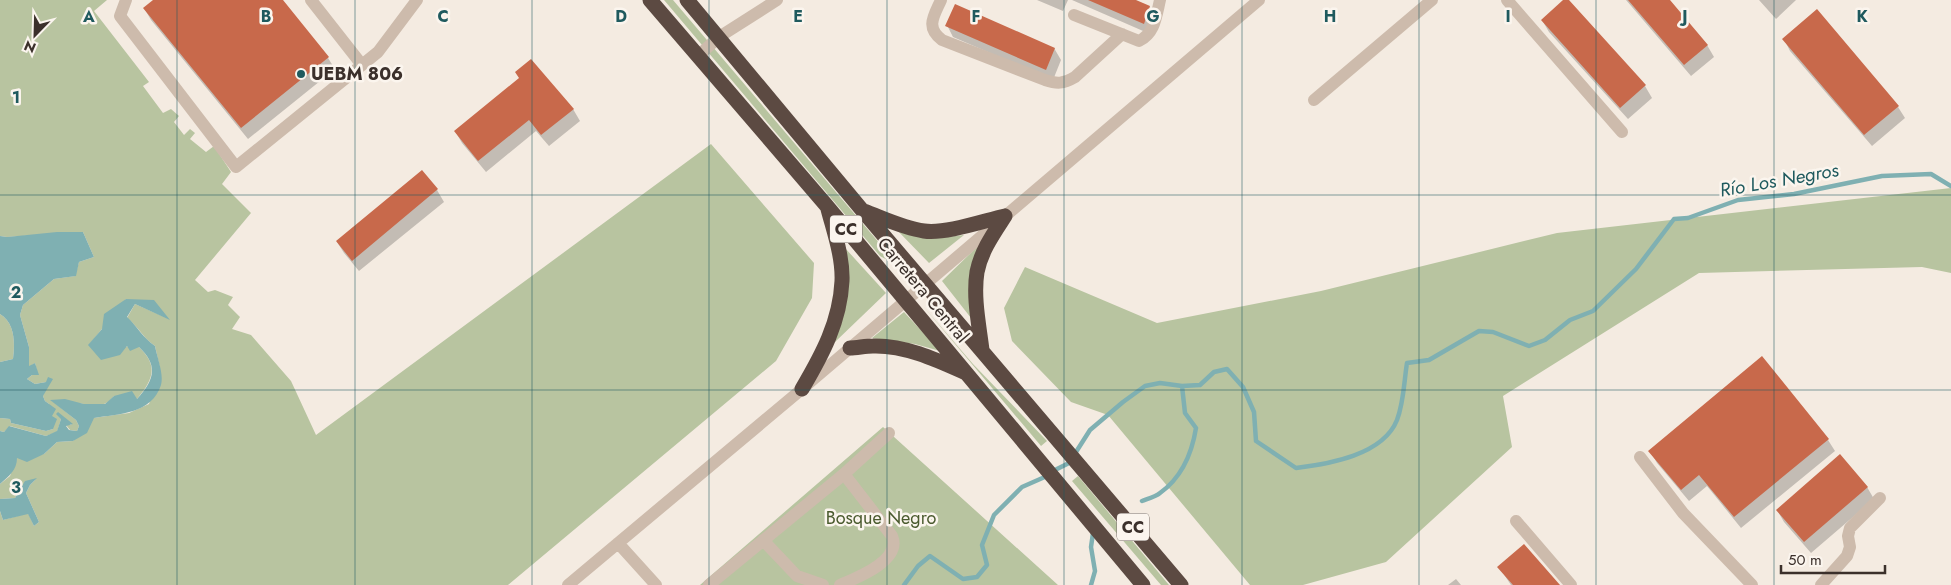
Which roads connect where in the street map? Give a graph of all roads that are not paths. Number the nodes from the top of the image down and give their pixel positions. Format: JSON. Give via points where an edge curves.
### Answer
{"nodes":[{"id":1,"x":126,"y":0,"type":"edge"},
{"id":2,"x":311,"y":0,"type":"edge"},
{"id":3,"x":417,"y":0,"type":"edge"},
{"id":4,"x":650,"y":0,"type":"edge"},
{"id":5,"x":687,"y":0,"type":"edge"},
{"id":6,"x":777,"y":0,"type":"edge"},
{"id":7,"x":941,"y":0,"type":"edge"},
{"id":8,"x":1160,"y":0,"type":"edge"},
{"id":9,"x":1259,"y":0,"type":"edge"},
{"id":10,"x":1432,"y":0,"type":"edge"},
{"id":11,"x":1507,"y":0,"type":"edge"},
{"id":12,"x":1074,"y":15,"type":"dead end"},
{"id":13,"x":1122,"y":34,"type":"junction"},
{"id":14,"x":719,"y":37,"type":"junction"},
{"id":15,"x":698,"y":56,"type":"junction"},
{"id":16,"x":362,"y":65,"type":"junction"},
{"id":17,"x":1314,"y":100,"type":"dead end"},
{"id":18,"x":1622,"y":132,"type":"dead end"},
{"id":19,"x":826,"y":205,"type":"junction"},
{"id":20,"x":862,"y":210,"type":"junction"},
{"id":21,"x":1005,"y":216,"type":"junction"},
{"id":22,"x":925,"y":283,"type":"junction"},
{"id":23,"x":906,"y":301,"type":"junction"},
{"id":24,"x":850,"y":348,"type":"junction"},
{"id":25,"x":982,"y":350,"type":"junction"},
{"id":26,"x":969,"y":374,"type":"junction"},
{"id":27,"x":802,"y":389,"type":"junction"},
{"id":28,"x":889,"y":433,"type":"dead end"},
{"id":29,"x":1640,"y":457,"type":"dead end"},
{"id":30,"x":844,"y":474,"type":"junction"},
{"id":31,"x":1880,"y":498,"type":"dead end"},
{"id":32,"x":1516,"y":521,"type":"dead end"},
{"id":33,"x":763,"y":540,"type":"junction"},
{"id":34,"x":618,"y":543,"type":"junction"},
{"id":35,"x":568,"y":585,"type":"edge"},
{"id":36,"x":656,"y":585,"type":"edge"},
{"id":37,"x":709,"y":585,"type":"edge"},
{"id":38,"x":823,"y":585,"type":"edge"},
{"id":39,"x":840,"y":585,"type":"edge"},
{"id":40,"x":1143,"y":585,"type":"edge"},
{"id":41,"x":1181,"y":585,"type":"edge"},
{"id":42,"x":1571,"y":585,"type":"edge"},
{"id":43,"x":1752,"y":585,"type":"edge"},
{"id":44,"x":1821,"y":585,"type":"edge"}],
"edges":[{"from":1,"to":16,"type":"street","via":[[120,16],[236,167]]},
{"from":2,"to":16,"type":"street"},
{"from":3,"to":16,"type":"street","via":[[378,52]]},
{"from":4,"to":15,"type":"highway","name":"Carretera Central","number":"CC"},
{"from":5,"to":14,"type":"highway","name":"Carretera Central","number":"CC"},
{"from":6,"to":14,"type":"street"},
{"from":7,"to":13,"type":"street","via":[[932,27],[942,40],[1058,84],[1074,78]]},
{"from":8,"to":13,"type":"street","via":[[1155,23],[1148,36],[1139,41]]},
{"from":9,"to":21,"type":"street"},
{"from":10,"to":17,"type":"street"},
{"from":11,"to":18,"type":"street"},
{"from":12,"to":13,"type":"street"},
{"from":14,"to":15,"type":"street"},
{"from":14,"to":20,"type":"highway","name":"Carretera Central","number":"CC"},
{"from":15,"to":19,"type":"highway","name":"Carretera Central","number":"CC"},
{"from":19,"to":23,"type":"highway","name":"Carretera Central","number":"CC"},
{"from":19,"to":27,"type":"highway","via":[[837,244],[842,279],[838,315],[823,354]]},
{"from":20,"to":21,"type":"highway","via":[[925,231]]},
{"from":20,"to":22,"type":"highway","name":"Carretera Central","number":"CC"},
{"from":21,"to":22,"type":"street"},
{"from":21,"to":25,"type":"highway","via":[[986,248],[977,272],[976,298]]},
{"from":22,"to":23,"type":"street"},
{"from":22,"to":25,"type":"highway","name":"Carretera Central","number":"CC"},
{"from":23,"to":24,"type":"street"},
{"from":23,"to":26,"type":"highway","name":"Carretera Central","number":"CC"},
{"from":24,"to":26,"type":"highway","via":[[901,349]]},
{"from":24,"to":27,"type":"street"},
{"from":25,"to":41,"type":"highway","name":"Carretera Central","number":"CC"},
{"from":26,"to":40,"type":"highway","name":"Carretera Central","number":"CC"},
{"from":27,"to":34,"type":"street"},
{"from":28,"to":30,"type":"street"},
{"from":29,"to":43,"type":"street","via":[[1683,512]]},
{"from":30,"to":33,"type":"street"},
{"from":30,"to":39,"type":"street","via":[[895,542],[894,550],[886,560]]},
{"from":31,"to":44,"type":"street","via":[[1850,528],[1847,556]]},
{"from":32,"to":42,"type":"street"},
{"from":33,"to":37,"type":"street"},
{"from":33,"to":38,"type":"street","via":[[797,576]]},
{"from":34,"to":35,"type":"street"},
{"from":34,"to":36,"type":"street"}]}
